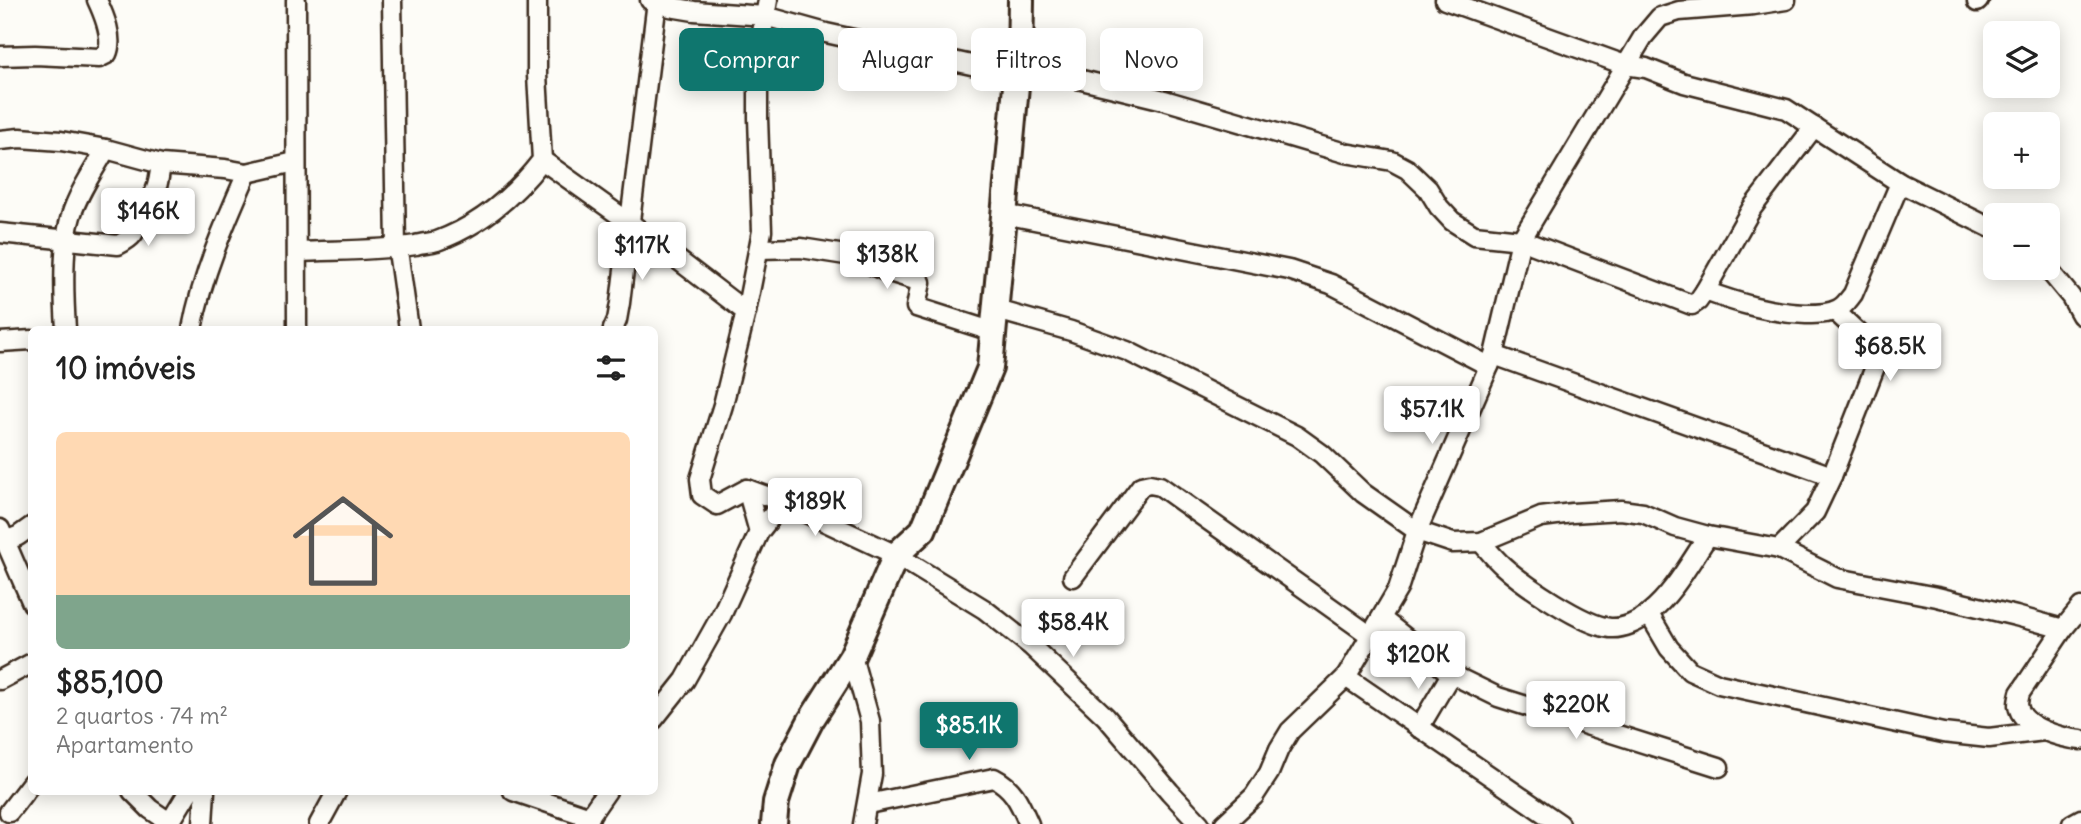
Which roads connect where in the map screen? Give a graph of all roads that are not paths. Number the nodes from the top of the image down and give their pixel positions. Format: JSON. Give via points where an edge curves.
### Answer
{"nodes":[{"id":1,"x":97,"y":0,"type":"edge"},
{"id":2,"x":296,"y":0,"type":"edge"},
{"id":3,"x":392,"y":0,"type":"edge"},
{"id":4,"x":537,"y":0,"type":"edge"},
{"id":5,"x":650,"y":0,"type":"edge"},
{"id":6,"x":1021,"y":0,"type":"edge"},
{"id":7,"x":1445,"y":0,"type":"edge"},
{"id":8,"x":1786,"y":0,"type":"edge"},
{"id":9,"x":666,"y":3,"type":"edge"},
{"id":10,"x":767,"y":8,"type":"edge"},
{"id":11,"x":1020,"y":28,"type":"edge"},
{"id":12,"x":0,"y":56,"type":"edge"},
{"id":13,"x":971,"y":61,"type":"edge"},
{"id":14,"x":1625,"y":65,"type":"junction"},
{"id":15,"x":1086,"y":84,"type":"edge"},
{"id":16,"x":1017,"y":91,"type":"edge"},
{"id":17,"x":1814,"y":127,"type":"junction"},
{"id":18,"x":0,"y":141,"type":"edge"},
{"id":19,"x":106,"y":149,"type":"junction"},
{"id":20,"x":542,"y":160,"type":"junction"},
{"id":21,"x":295,"y":162,"type":"junction"},
{"id":22,"x":161,"y":164,"type":"junction"},
{"id":23,"x":247,"y":173,"type":"junction"},
{"id":24,"x":1900,"y":183,"type":"junction"},
{"id":25,"x":1004,"y":214,"type":"junction"},
{"id":26,"x":630,"y":223,"type":"junction"},
{"id":27,"x":1983,"y":224,"type":"edge"},
{"id":28,"x":0,"y":233,"type":"edge"},
{"id":29,"x":1521,"y":240,"type":"junction"},
{"id":30,"x":66,"y":241,"type":"junction"},
{"id":31,"x":396,"y":248,"type":"junction"},
{"id":32,"x":759,"y":249,"type":"junction"},
{"id":33,"x":298,"y":252,"type":"junction"},
{"id":34,"x":2058,"y":280,"type":"edge"},
{"id":35,"x":1705,"y":291,"type":"junction"},
{"id":36,"x":1835,"y":311,"type":"junction"},
{"id":37,"x":746,"y":312,"type":"junction"},
{"id":38,"x":2081,"y":314,"type":"edge"},
{"id":39,"x":995,"y":321,"type":"junction"},
{"id":40,"x":66,"y":326,"type":"edge"},
{"id":41,"x":192,"y":326,"type":"edge"},
{"id":42,"x":297,"y":326,"type":"edge"},
{"id":43,"x":408,"y":326,"type":"edge"},
{"id":44,"x":614,"y":326,"type":"edge"},
{"id":45,"x":28,"y":340,"type":"edge"},
{"id":46,"x":0,"y":342,"type":"edge"},
{"id":47,"x":1492,"y":361,"type":"junction"},
{"id":48,"x":1832,"y":476,"type":"junction"},
{"id":49,"x":747,"y":489,"type":"junction"},
{"id":50,"x":783,"y":502,"type":"junction"},
{"id":51,"x":28,"y":529,"type":"edge"},
{"id":52,"x":1417,"y":531,"type":"junction"},
{"id":53,"x":759,"y":532,"type":"junction"},
{"id":54,"x":2,"y":535,"type":"edge"},
{"id":55,"x":1708,"y":536,"type":"junction"},
{"id":56,"x":1481,"y":542,"type":"junction"},
{"id":57,"x":1779,"y":549,"type":"junction"},
{"id":58,"x":896,"y":555,"type":"junction"},
{"id":59,"x":1073,"y":577,"type":"dead end"},
{"id":60,"x":28,"y":594,"type":"edge"},
{"id":61,"x":2081,"y":607,"type":"edge"},
{"id":62,"x":1649,"y":614,"type":"junction"},
{"id":63,"x":1382,"y":619,"type":"junction"},
{"id":64,"x":2063,"y":629,"type":"junction"},
{"id":65,"x":1370,"y":636,"type":"junction"},
{"id":66,"x":852,"y":656,"type":"junction"},
{"id":67,"x":28,"y":665,"type":"edge"},
{"id":68,"x":1451,"y":674,"type":"junction"},
{"id":69,"x":1346,"y":677,"type":"junction"},
{"id":70,"x":0,"y":680,"type":"edge"},
{"id":71,"x":658,"y":709,"type":"edge"},
{"id":72,"x":1419,"y":728,"type":"junction"},
{"id":73,"x":2044,"y":731,"type":"junction"},
{"id":74,"x":2081,"y":740,"type":"edge"},
{"id":75,"x":1719,"y":767,"type":"dead end"},
{"id":76,"x":28,"y":788,"type":"edge"},
{"id":77,"x":136,"y":795,"type":"edge"},
{"id":78,"x":187,"y":795,"type":"edge"},
{"id":79,"x":205,"y":795,"type":"edge"},
{"id":80,"x":335,"y":795,"type":"edge"},
{"id":81,"x":523,"y":795,"type":"edge"},
{"id":82,"x":604,"y":795,"type":"edge"},
{"id":83,"x":868,"y":804,"type":"junction"},
{"id":84,"x":9,"y":815,"type":"edge"},
{"id":85,"x":2081,"y":819,"type":"edge"},
{"id":86,"x":587,"y":821,"type":"edge"},
{"id":87,"x":170,"y":823,"type":"edge"},
{"id":88,"x":202,"y":824,"type":"edge"},
{"id":89,"x":319,"y":824,"type":"edge"},
{"id":90,"x":774,"y":824,"type":"edge"},
{"id":91,"x":863,"y":824,"type":"edge"},
{"id":92,"x":1029,"y":824,"type":"edge"},
{"id":93,"x":1200,"y":824,"type":"edge"},
{"id":94,"x":1224,"y":824,"type":"edge"},
{"id":95,"x":1560,"y":824,"type":"edge"},
{"id":96,"x":2072,"y":824,"type":"edge"}],
"edges":[{"from":1,"to":12,"type":"street","via":[[110,44],[107,54],[99,58]]},
{"from":2,"to":21,"type":"street"},
{"from":3,"to":31,"type":"street"},
{"from":4,"to":20,"type":"street"},
{"from":5,"to":9,"type":"street"},
{"from":6,"to":11,"type":"street"},
{"from":7,"to":14,"type":"street"},
{"from":8,"to":14,"type":"street","via":[[1660,16]]},
{"from":9,"to":10,"type":"street","via":[[694,11]]},
{"from":9,"to":26,"type":"street"},
{"from":10,"to":13,"type":"street","via":[[826,33]]},
{"from":10,"to":32,"type":"street","via":[[758,54]]},
{"from":14,"to":17,"type":"street","via":[[1777,106]]},
{"from":14,"to":29,"type":"street"},
{"from":15,"to":29,"type":"street","via":[[1164,100],[1345,153],[1392,161],[1421,182],[1452,221],[1474,235]]},
{"from":16,"to":25,"type":"street"},
{"from":17,"to":24,"type":"street"},
{"from":17,"to":35,"type":"street","via":[[1752,208]]},
{"from":18,"to":19,"type":"street","via":[[61,141]]},
{"from":19,"to":22,"type":"street"},
{"from":19,"to":30,"type":"street","via":[[71,215]]},
{"from":20,"to":26,"type":"street"},
{"from":20,"to":31,"type":"street","via":[[529,177],[477,221],[436,241]]},
{"from":21,"to":23,"type":"street"},
{"from":21,"to":33,"type":"street"},
{"from":22,"to":23,"type":"street"},
{"from":22,"to":30,"type":"street","via":[[157,187],[141,209],[131,239],[118,245]]},
{"from":23,"to":41,"type":"street","via":[[206,277]]},
{"from":24,"to":27,"type":"street"},
{"from":24,"to":36,"type":"street","via":[[1853,294]]},
{"from":25,"to":39,"type":"street"},
{"from":25,"to":47,"type":"street","via":[[1289,270],[1331,284]]},
{"from":26,"to":37,"type":"street"},
{"from":26,"to":44,"type":"street"},
{"from":28,"to":30,"type":"street"},
{"from":29,"to":35,"type":"street","via":[[1687,304],[1698,301]]},
{"from":29,"to":47,"type":"street"},
{"from":30,"to":40,"type":"street"},
{"from":31,"to":33,"type":"street"},
{"from":31,"to":43,"type":"street"},
{"from":32,"to":37,"type":"street"},
{"from":32,"to":39,"type":"street","via":[[801,248],[852,256],[921,282],[916,307]]},
{"from":33,"to":42,"type":"street"},
{"from":34,"to":38,"type":"street"},
{"from":35,"to":36,"type":"street","via":[[1768,311]]},
{"from":36,"to":48,"type":"street","via":[[1880,353]]},
{"from":37,"to":49,"type":"street","via":[[700,479],[702,495],[717,505]]},
{"from":39,"to":52,"type":"street","via":[[1071,331],[1127,351],[1297,436],[1363,493]]},
{"from":39,"to":58,"type":"street","via":[[990,368],[923,530]]},
{"from":45,"to":46,"type":"street"},
{"from":47,"to":48,"type":"street"},
{"from":47,"to":52,"type":"street"},
{"from":48,"to":57,"type":"street","via":[[1815,512]]},
{"from":49,"to":50,"type":"street"},
{"from":49,"to":53,"type":"street"},
{"from":50,"to":53,"type":"street"},
{"from":50,"to":58,"type":"street"},
{"from":51,"to":54,"type":"street","via":[[18,536]]},
{"from":52,"to":56,"type":"street","via":[[1453,542]]},
{"from":52,"to":63,"type":"street","via":[[1398,589]]},
{"from":53,"to":71,"type":"street","via":[[738,583],[685,680]]},
{"from":54,"to":60,"type":"street"},
{"from":55,"to":56,"type":"street","via":[[1621,510],[1541,517]]},
{"from":55,"to":57,"type":"street"},
{"from":55,"to":62,"type":"street","via":[[1675,586]]},
{"from":56,"to":62,"type":"street","via":[[1504,567],[1596,625],[1629,625]]},
{"from":57,"to":64,"type":"street","via":[[1837,578]]},
{"from":58,"to":66,"type":"street"},
{"from":58,"to":93,"type":"street","via":[[984,609],[1031,646],[1106,717]]},
{"from":59,"to":65,"type":"street","via":[[1141,486],[1150,484],[1160,486]]},
{"from":61,"to":64,"type":"street"},
{"from":62,"to":73,"type":"street","via":[[1669,648],[1690,671],[1718,684],[1942,733],[1990,738]]},
{"from":63,"to":65,"type":"street"},
{"from":63,"to":68,"type":"street"},
{"from":64,"to":73,"type":"street","via":[[2020,693],[2018,705],[2024,717]]},
{"from":65,"to":69,"type":"street"},
{"from":66,"to":83,"type":"street","via":[[870,721]]},
{"from":66,"to":90,"type":"street","via":[[788,764]]},
{"from":67,"to":70,"type":"street"},
{"from":68,"to":72,"type":"street"},
{"from":68,"to":75,"type":"street","via":[[1499,697]]},
{"from":69,"to":72,"type":"street"},
{"from":69,"to":94,"type":"street","via":[[1290,731],[1254,796]]},
{"from":72,"to":95,"type":"street"},
{"from":73,"to":74,"type":"street"},
{"from":76,"to":84,"type":"street"},
{"from":77,"to":87,"type":"street"},
{"from":78,"to":87,"type":"street"},
{"from":79,"to":88,"type":"street"},
{"from":80,"to":89,"type":"street"},
{"from":81,"to":86,"type":"street"},
{"from":82,"to":86,"type":"street"},
{"from":83,"to":91,"type":"street"},
{"from":83,"to":92,"type":"street","via":[[994,778],[1007,784],[1017,797]]},
{"from":85,"to":96,"type":"street"}]}
